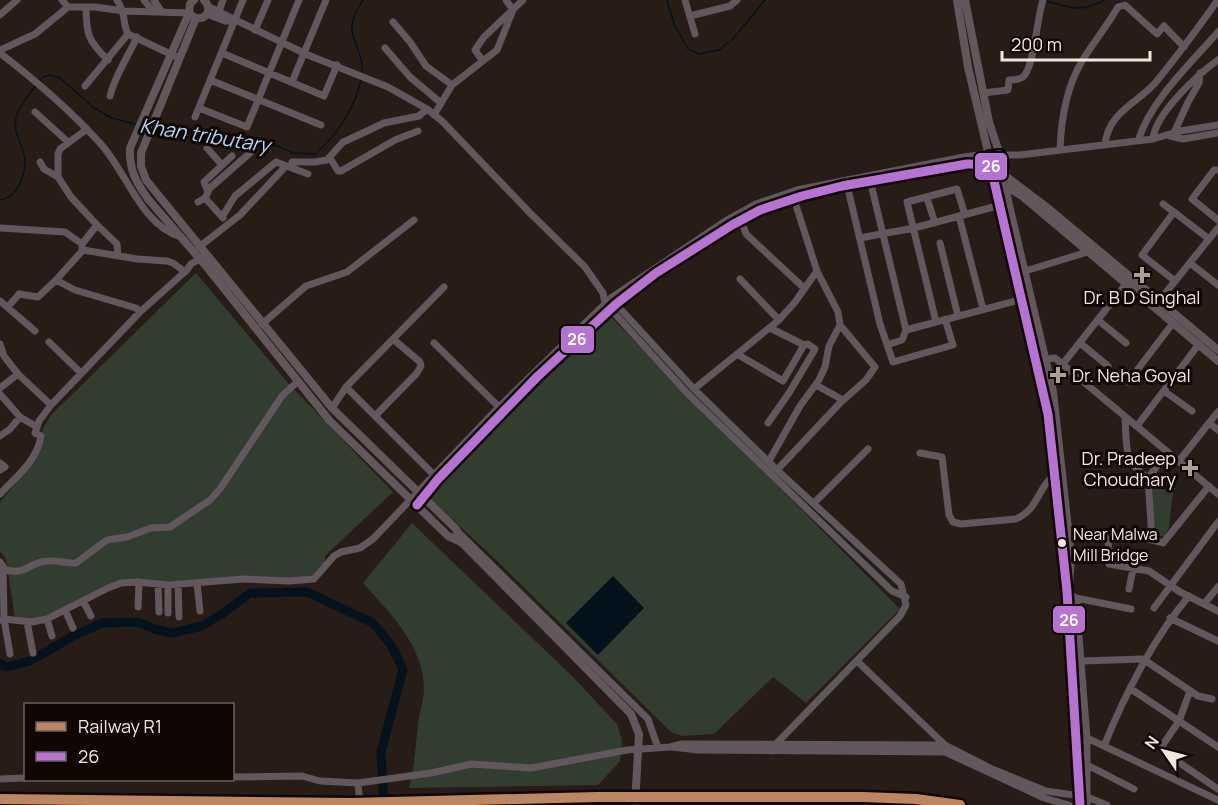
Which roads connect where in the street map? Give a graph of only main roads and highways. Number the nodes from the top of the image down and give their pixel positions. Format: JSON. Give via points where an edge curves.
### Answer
{"nodes":[{"id":1,"x":192,"y":0,"type":"edge"},
{"id":2,"x":957,"y":0,"type":"edge"},
{"id":3,"x":965,"y":0,"type":"edge"},
{"id":4,"x":207,"y":7,"type":"edge"},
{"id":5,"x":193,"y":16,"type":"junction"},
{"id":6,"x":153,"y":109,"type":"junction"},
{"id":7,"x":1000,"y":155,"type":"junction"},
{"id":8,"x":989,"y":156,"type":"junction"},
{"id":9,"x":1004,"y":171,"type":"junction"},
{"id":10,"x":994,"y":177,"type":"junction"},
{"id":11,"x":1006,"y":186,"type":"junction"},
{"id":12,"x":1093,"y":250,"type":"junction"},
{"id":13,"x":205,"y":259,"type":"junction"},
{"id":14,"x":1021,"y":272,"type":"junction"},
{"id":15,"x":1218,"y":350,"type":"edge"},
{"id":16,"x":1041,"y":359,"type":"junction"},
{"id":17,"x":1218,"y":361,"type":"edge"},
{"id":18,"x":1057,"y":469,"type":"junction"},
{"id":19,"x":461,"y":543,"type":"junction"},
{"id":20,"x":1067,"y":591,"type":"junction"},
{"id":21,"x":635,"y":805,"type":"edge"},
{"id":22,"x":1080,"y":805,"type":"edge"}],
"edges":[{"from":1,"to":5,"type":"main road","via":[[189,8]]},
{"from":2,"to":8,"type":"main road"},
{"from":3,"to":7,"type":"main road","via":[[989,122]]},
{"from":4,"to":5,"type":"main road","via":[[202,18]]},
{"from":5,"to":6,"type":"main road"},
{"from":6,"to":13,"type":"main road","via":[[141,166],[146,180]]},
{"from":6,"to":13,"type":"main road","via":[[130,148],[134,180],[181,237]]},
{"from":7,"to":8,"type":"main road"},
{"from":7,"to":9,"type":"main road"},
{"from":8,"to":10,"type":"main road"},
{"from":9,"to":10,"type":"main road"},
{"from":9,"to":11,"type":"main road"},
{"from":9,"to":12,"type":"main road"},
{"from":10,"to":11,"type":"main road"},
{"from":10,"to":14,"type":"main road"},
{"from":11,"to":12,"type":"main road"},
{"from":11,"to":14,"type":"main road"},
{"from":12,"to":15,"type":"main road"},
{"from":12,"to":17,"type":"main road","via":[[1126,284]]},
{"from":13,"to":19,"type":"main road","via":[[332,408],[456,529]]},
{"from":13,"to":19,"type":"main road","via":[[329,420],[448,537]]},
{"from":14,"to":16,"type":"main road"},
{"from":14,"to":16,"type":"main road","via":[[1023,299]]},
{"from":16,"to":18,"type":"main road","via":[[1053,392]]},
{"from":18,"to":20,"type":"main road"},
{"from":18,"to":20,"type":"main road","via":[[1069,537],[1071,571]]},
{"from":19,"to":21,"type":"main road","bridge":true,"via":[[632,714],[639,734]]},
{"from":20,"to":22,"type":"main road","bridge":true}]}
